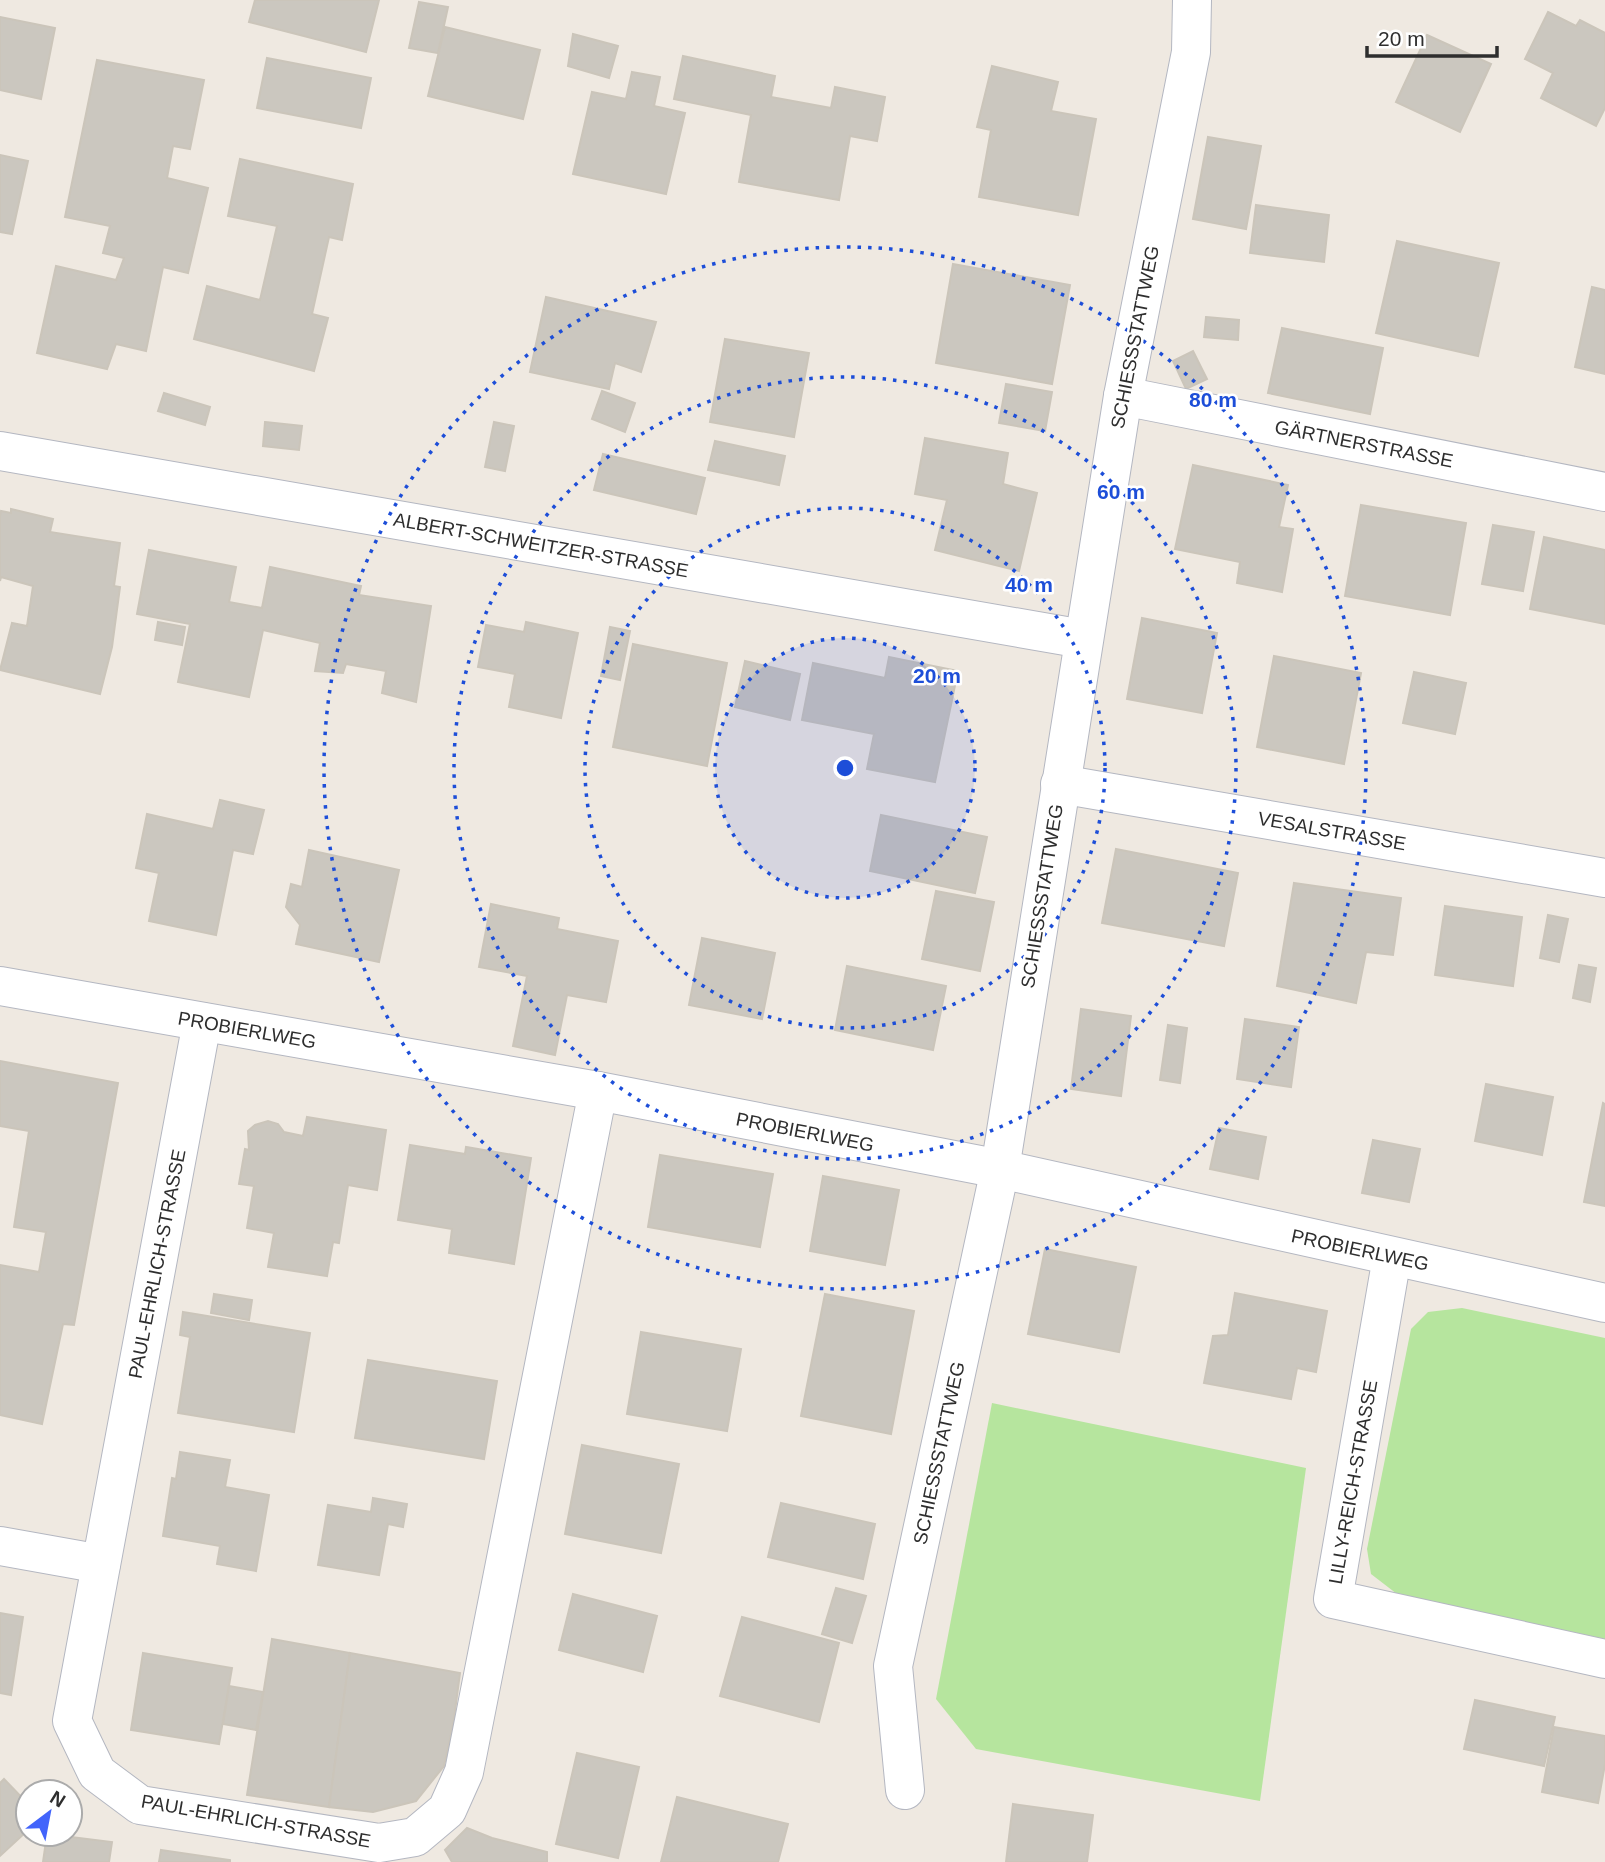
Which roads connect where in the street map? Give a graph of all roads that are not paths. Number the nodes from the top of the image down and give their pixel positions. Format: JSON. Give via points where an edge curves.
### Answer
{"nodes":[{"id":1,"x":1192,"y":0,"type":"edge"},
{"id":2,"x":1123,"y":396,"type":"junction"},
{"id":3,"x":0,"y":451,"type":"edge"},
{"id":4,"x":1605,"y":492,"type":"edge"},
{"id":5,"x":1083,"y":639,"type":"junction"},
{"id":6,"x":1060,"y":784,"type":"junction"},
{"id":7,"x":1605,"y":878,"type":"edge"},
{"id":8,"x":0,"y":986,"type":"edge"},
{"id":9,"x":202,"y":1022,"type":"junction"},
{"id":10,"x":598,"y":1091,"type":"junction"},
{"id":11,"x":1000,"y":1169,"type":"junction"},
{"id":12,"x":1392,"y":1257,"type":"junction"},
{"id":13,"x":1605,"y":1303,"type":"edge"},
{"id":14,"x":0,"y":1546,"type":"edge"},
{"id":15,"x":101,"y":1564,"type":"junction"},
{"id":16,"x":1605,"y":1658,"type":"edge"},
{"id":17,"x":905,"y":1790,"type":"dead end"}],
"edges":[{"from":1,"to":2,"type":"street","name":"SCHIESSSTATTWEG","via":[[1191,52]]},
{"from":2,"to":4,"type":"street","name":"GÄRTNERSTRASSE"},
{"from":2,"to":5,"type":"street","name":"SCHIESSSTATTWEG"},
{"from":3,"to":5,"type":"street","name":"ALBERT-SCHWEITZER-STRASSE"},
{"from":5,"to":6,"type":"street","name":"SCHIESSSTATTWEG"},
{"from":6,"to":7,"type":"street","name":"VESALSTRASSE"},
{"from":6,"to":11,"type":"street","name":"SCHIESSSTATTWEG"},
{"from":8,"to":9,"type":"street","name":"PROBIERLWEG"},
{"from":9,"to":10,"type":"street","name":"PROBIERLWEG"},
{"from":9,"to":15,"type":"street","name":"PAUL-EHRLICH-STRASSE"},
{"from":10,"to":11,"type":"street","name":"PROBIERLWEG"},
{"from":10,"to":15,"type":"street","name":"PAUL-EHRLICH-STRASSE","via":[[464,1772],[447,1810],[415,1837],[379,1843],[140,1805],[97,1773],[72,1721]]},
{"from":11,"to":12,"type":"street","name":"PROBIERLWEG"},
{"from":11,"to":17,"type":"street","name":"SCHIESSSTATTWEG","via":[[892,1666]]},
{"from":12,"to":13,"type":"street","name":"PROBIERLWEG"},
{"from":12,"to":16,"type":"street","name":"LILLY-REICH-STRASSE","via":[[1333,1599]]},
{"from":14,"to":15,"type":"street"}]}
